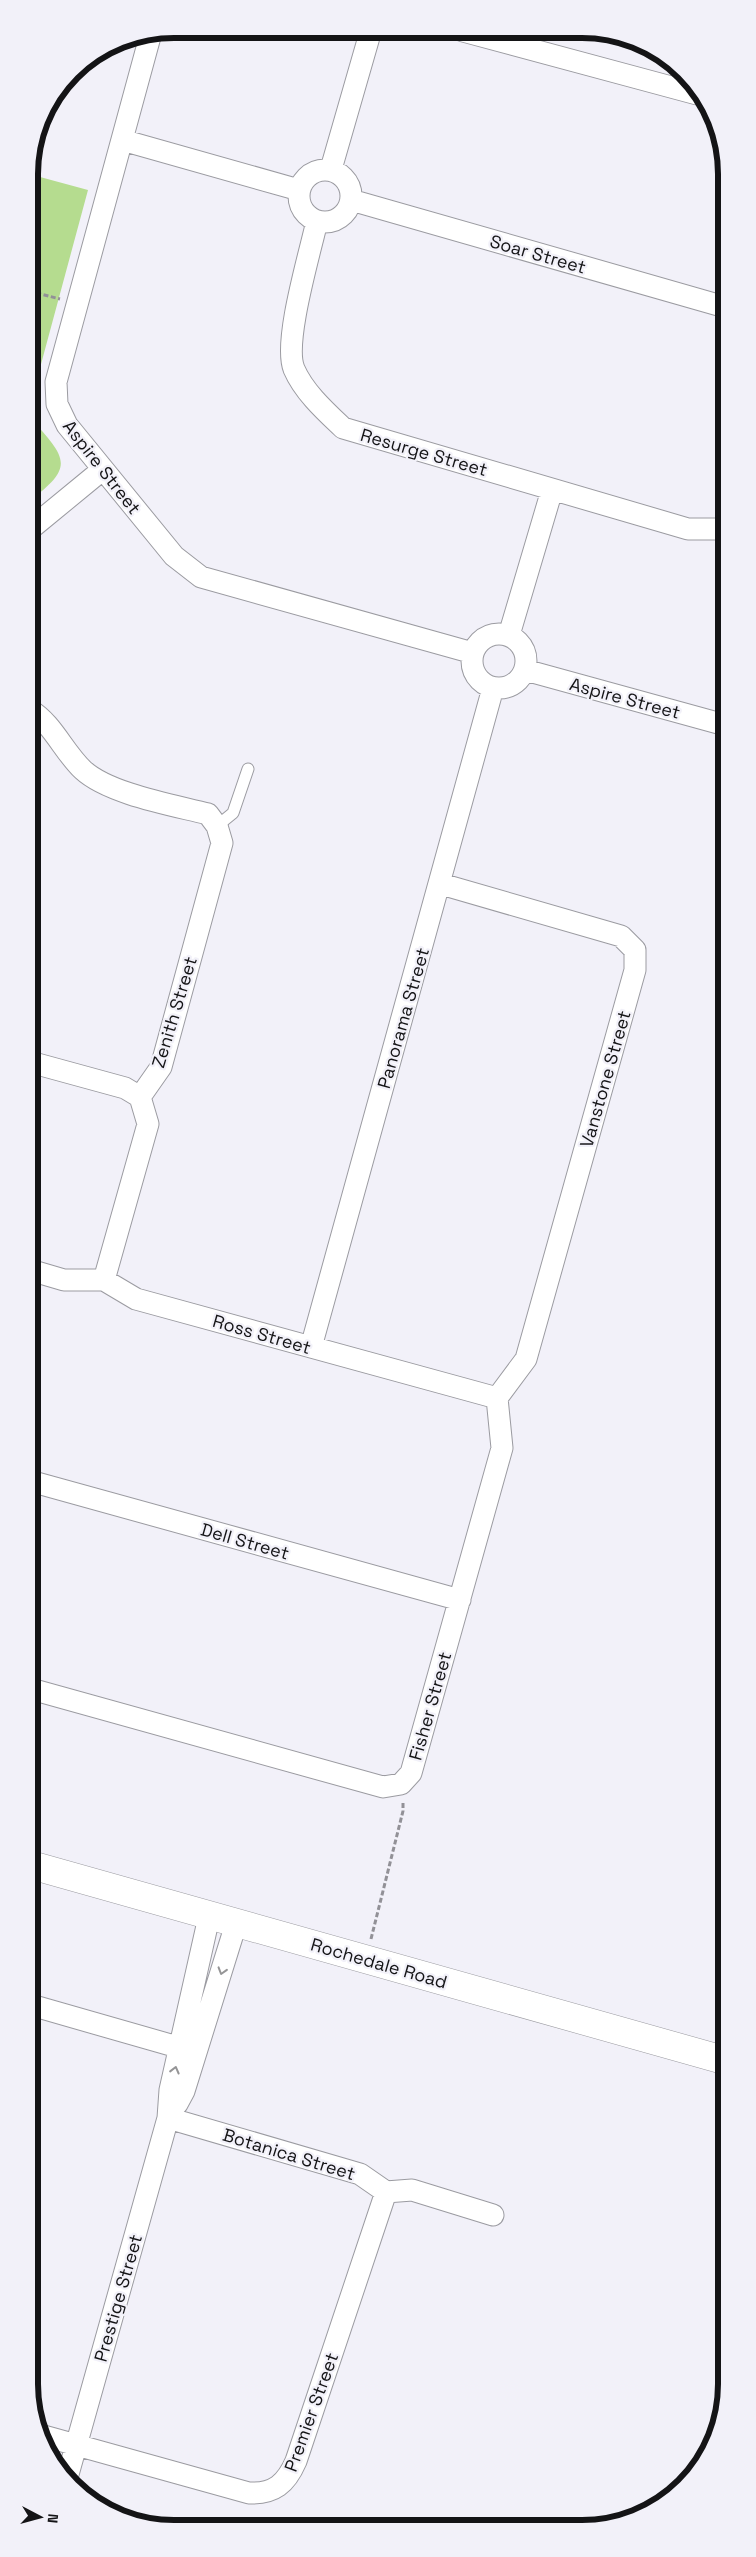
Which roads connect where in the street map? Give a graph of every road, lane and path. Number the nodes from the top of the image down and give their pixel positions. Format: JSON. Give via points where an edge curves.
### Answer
{"nodes":[{"id":1,"x":369,"y":37,"type":"edge"},
{"id":2,"x":485,"y":37,"type":"edge"},
{"id":3,"x":149,"y":40,"type":"edge"},
{"id":4,"x":691,"y":92,"type":"edge"},
{"id":5,"x":122,"y":140,"type":"junction"},
{"id":6,"x":331,"y":169,"type":"junction"},
{"id":7,"x":299,"y":190,"type":"junction"},
{"id":8,"x":351,"y":200,"type":"junction"},
{"id":9,"x":317,"y":221,"type":"junction"},
{"id":10,"x":38,"y":293,"type":"edge"},
{"id":11,"x":77,"y":304,"type":"junction"},
{"id":12,"x":718,"y":305,"type":"edge"},
{"id":13,"x":102,"y":470,"type":"junction"},
{"id":14,"x":552,"y":490,"type":"junction"},
{"id":15,"x":38,"y":523,"type":"edge"},
{"id":16,"x":718,"y":529,"type":"edge"},
{"id":17,"x":509,"y":635,"type":"junction"},
{"id":18,"x":473,"y":653,"type":"junction"},
{"id":19,"x":526,"y":670,"type":"junction"},
{"id":20,"x":493,"y":688,"type":"junction"},
{"id":21,"x":38,"y":715,"type":"edge"},
{"id":22,"x":718,"y":723,"type":"edge"},
{"id":23,"x":248,"y":768,"type":"dead end"},
{"id":24,"x":217,"y":826,"type":"junction"},
{"id":25,"x":441,"y":884,"type":"junction"},
{"id":26,"x":38,"y":1064,"type":"edge"},
{"id":27,"x":140,"y":1097,"type":"junction"},
{"id":28,"x":38,"y":1272,"type":"edge"},
{"id":29,"x":104,"y":1280,"type":"junction"},
{"id":30,"x":311,"y":1347,"type":"junction"},
{"id":31,"x":497,"y":1398,"type":"junction"},
{"id":32,"x":37,"y":1483,"type":"edge"},
{"id":33,"x":460,"y":1600,"type":"junction"},
{"id":34,"x":37,"y":1691,"type":"edge"},
{"id":35,"x":401,"y":1784,"type":"junction"},
{"id":36,"x":37,"y":1868,"type":"edge"},
{"id":37,"x":210,"y":1917,"type":"junction"},
{"id":38,"x":236,"y":1924,"type":"junction"},
{"id":39,"x":366,"y":1959,"type":"junction"},
{"id":40,"x":37,"y":2007,"type":"edge"},
{"id":41,"x":181,"y":2048,"type":"junction"},
{"id":42,"x":718,"y":2058,"type":"edge"},
{"id":43,"x":168,"y":2118,"type":"junction"},
{"id":44,"x":386,"y":2192,"type":"junction"},
{"id":45,"x":493,"y":2215,"type":"dead end"},
{"id":46,"x":49,"y":2437,"type":"edge"},
{"id":47,"x":77,"y":2445,"type":"junction"},
{"id":48,"x":69,"y":2470,"type":"edge"}],
"edges":[{"from":1,"to":6,"type":"street"},
{"from":2,"to":4,"type":"street"},
{"from":3,"to":5,"type":"street","name":"Aspire Street"},
{"from":5,"to":7,"type":"street"},
{"from":5,"to":11,"type":"street","name":"Aspire Street"},
{"from":6,"to":7,"type":"street","via":[[311,173]]},
{"from":6,"to":8,"type":"street","via":[[347,181]]},
{"from":7,"to":9,"type":"street","via":[[298,200],[302,209]]},
{"from":8,"to":9,"type":"street","via":[[342,216],[326,222]]},
{"from":8,"to":12,"type":"street","name":"Soar Street"},
{"from":9,"to":14,"type":"street","name":"Resurge Street","via":[[292,339],[294,368],[312,397],[343,428]]},
{"from":10,"to":11,"type":"path"},
{"from":11,"to":13,"type":"street","name":"Aspire Street","via":[[56,382],[57,404],[67,425]]},
{"from":13,"to":15,"type":"street"},
{"from":13,"to":18,"type":"street","name":"Aspire Street","via":[[174,556],[201,578]]},
{"from":14,"to":16,"type":"street","name":"Resurge Street","via":[[688,530]]},
{"from":14,"to":17,"type":"street"},
{"from":17,"to":18,"type":"street","via":[[487,636]]},
{"from":17,"to":19,"type":"street","via":[[524,649]]},
{"from":18,"to":20,"type":"street","via":[[472,662],[478,679]]},
{"from":19,"to":20,"type":"street","via":[[513,685]]},
{"from":19,"to":22,"type":"street","name":"Aspire Street"},
{"from":20,"to":25,"type":"street","name":"Panorama Street"},
{"from":21,"to":24,"type":"street","via":[[83,770],[107,786],[208,814]]},
{"from":23,"to":24,"type":"lane","via":[[233,813]]},
{"from":24,"to":27,"type":"street","name":"Zenith Street","via":[[222,843],[161,1067]]},
{"from":25,"to":30,"type":"street","name":"Panorama Street"},
{"from":25,"to":31,"type":"street","name":"Vanstone Street","via":[[621,936],[634,950],[636,970],[526,1359]]},
{"from":26,"to":27,"type":"street","via":[[125,1088]]},
{"from":27,"to":29,"type":"street","via":[[148,1124]]},
{"from":28,"to":29,"type":"street","via":[[64,1280]]},
{"from":29,"to":30,"type":"street","name":"Ross Street","via":[[136,1299]]},
{"from":30,"to":31,"type":"street","name":"Ross Street"},
{"from":31,"to":33,"type":"street","name":"Fisher Street","via":[[502,1448]]},
{"from":32,"to":33,"type":"street","name":"Dell Street"},
{"from":33,"to":35,"type":"street","name":"Fisher Street","via":[[411,1773]]},
{"from":34,"to":35,"type":"street","via":[[383,1788]]},
{"from":35,"to":39,"type":"path","via":[[403,1812]]},
{"from":36,"to":37,"type":"main road","name":"Rochedale Road"},
{"from":37,"to":38,"type":"main road","name":"Rochedale Road"},
{"from":37,"to":41,"type":"street","name":"Prestige Street"},
{"from":38,"to":39,"type":"main road","name":"Rochedale Road"},
{"from":38,"to":43,"type":"street","name":"Prestige Street","one_way":true,"via":[[184,2091]]},
{"from":39,"to":42,"type":"main road","name":"Rochedale Road"},
{"from":40,"to":41,"type":"street"},
{"from":43,"to":41,"type":"street","name":"Prestige Street","one_way":true,"via":[[170,2090]]},
{"from":43,"to":44,"type":"street","name":"Botanica Street","via":[[360,2174]]},
{"from":43,"to":47,"type":"street","name":"Prestige Street"},
{"from":44,"to":45,"type":"street","via":[[412,2190]]},
{"from":44,"to":47,"type":"street","name":"Premier Street","via":[[296,2461],[283,2484],[263,2493],[249,2493]]},
{"from":46,"to":47,"type":"street","name":"Premier Street"},
{"from":47,"to":48,"type":"street","name":"Prestige Street"}]}
